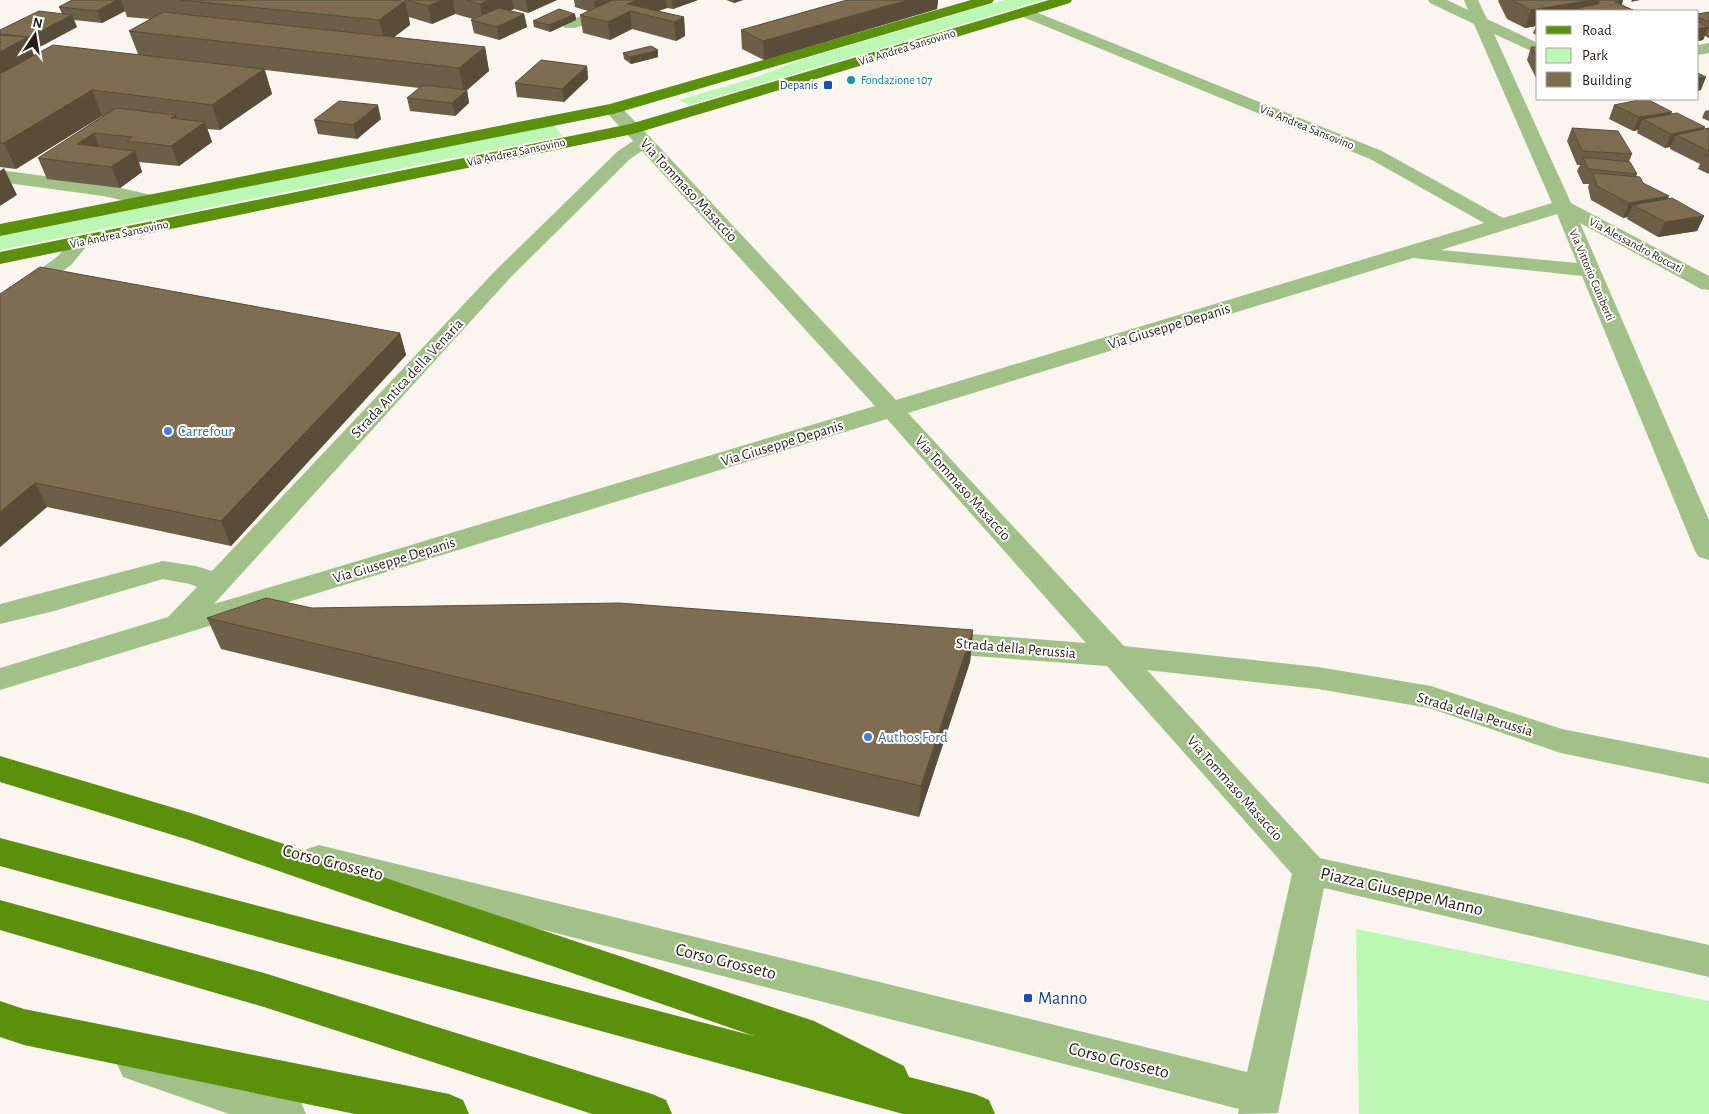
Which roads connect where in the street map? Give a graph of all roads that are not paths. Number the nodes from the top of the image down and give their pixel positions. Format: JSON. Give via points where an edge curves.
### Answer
{"nodes":[{"id":1,"x":639,"y":0,"type":"edge"},
{"id":2,"x":1065,"y":0,"type":"edge"},
{"id":3,"x":1435,"y":0,"type":"edge"},
{"id":4,"x":1471,"y":0,"type":"edge"},
{"id":5,"x":976,"y":1,"type":"edge"},
{"id":6,"x":1023,"y":12,"type":"junction"},
{"id":7,"x":1482,"y":24,"type":"junction"},
{"id":8,"x":570,"y":25,"type":"edge"},
{"id":9,"x":1536,"y":48,"type":"edge"},
{"id":10,"x":1494,"y":51,"type":"junction"},
{"id":11,"x":1536,"y":53,"type":"edge"},
{"id":12,"x":613,"y":109,"type":"junction"},
{"id":13,"x":638,"y":135,"type":"junction"},
{"id":14,"x":0,"y":176,"type":"edge"},
{"id":15,"x":149,"y":200,"type":"junction"},
{"id":16,"x":1563,"y":206,"type":"junction"},
{"id":17,"x":1500,"y":224,"type":"junction"},
{"id":18,"x":0,"y":230,"type":"edge"},
{"id":19,"x":80,"y":242,"type":"junction"},
{"id":20,"x":1410,"y":252,"type":"junction"},
{"id":21,"x":0,"y":258,"type":"edge"},
{"id":22,"x":1589,"y":270,"type":"junction"},
{"id":23,"x":1709,"y":284,"type":"edge"},
{"id":24,"x":0,"y":309,"type":"edge"},
{"id":25,"x":892,"y":410,"type":"junction"},
{"id":26,"x":1709,"y":551,"type":"edge"},
{"id":27,"x":216,"y":584,"type":"junction"},
{"id":28,"x":285,"y":593,"type":"junction"},
{"id":29,"x":321,"y":610,"type":"edge"},
{"id":30,"x":0,"y":614,"type":"edge"},
{"id":31,"x":178,"y":625,"type":"junction"},
{"id":32,"x":910,"y":640,"type":"edge"},
{"id":33,"x":1115,"y":656,"type":"junction"},
{"id":34,"x":0,"y":679,"type":"edge"},
{"id":35,"x":0,"y":769,"type":"edge"},
{"id":36,"x":1709,"y":771,"type":"edge"},
{"id":37,"x":191,"y":827,"type":"junction"},
{"id":38,"x":0,"y":852,"type":"edge"},
{"id":39,"x":1310,"y":870,"type":"junction"},
{"id":40,"x":0,"y":915,"type":"edge"},
{"id":41,"x":1709,"y":961,"type":"edge"},
{"id":42,"x":12,"y":1023,"type":"edge"},
{"id":43,"x":933,"y":1102,"type":"junction"},
{"id":44,"x":1259,"y":1105,"type":"edge"},
{"id":45,"x":286,"y":1114,"type":"edge"},
{"id":46,"x":449,"y":1114,"type":"edge"},
{"id":47,"x":652,"y":1114,"type":"edge"},
{"id":48,"x":975,"y":1114,"type":"edge"}],
"edges":[{"from":1,"to":8,"type":"street"},
{"from":2,"to":6,"type":"main road","name":"Via Andrea Sansovino"},
{"from":3,"to":7,"type":"street"},
{"from":4,"to":7,"type":"street","name":"Via Vittorio Cuniberti"},
{"from":5,"to":12,"type":"main road","name":"Via Andrea Sansovino"},
{"from":6,"to":13,"type":"main road","name":"Via Andrea Sansovino"},
{"from":6,"to":17,"type":"street","name":"Via Andrea Sansovino","via":[[1376,155]]},
{"from":7,"to":9,"type":"street"},
{"from":7,"to":10,"type":"street","name":"Via Vittorio Cuniberti"},
{"from":10,"to":11,"type":"street"},
{"from":10,"to":16,"type":"street","name":"Via Vittorio Cuniberti"},
{"from":12,"to":13,"type":"street","name":"Via Tommaso Masaccio"},
{"from":12,"to":15,"type":"main road","name":"Via Andrea Sansovino"},
{"from":13,"to":19,"type":"main road","name":"Via Andrea Sansovino"},
{"from":13,"to":25,"type":"street","name":"Via Tommaso Masaccio"},
{"from":13,"to":27,"type":"street","name":"Strada Antica della Venaria","via":[[624,155],[503,274]]},
{"from":14,"to":15,"type":"street","name":"Via Andrea Sansovino","via":[[98,189]]},
{"from":15,"to":18,"type":"main road","name":"Via Andrea Sansovino"},
{"from":16,"to":17,"type":"street","name":"Via Giuseppe Depanis"},
{"from":16,"to":22,"type":"street","name":"Via Vittorio Cuniberti"},
{"from":16,"to":23,"type":"street","name":"Via Alessandro Roccati"},
{"from":17,"to":20,"type":"street","name":"Via Giuseppe Depanis"},
{"from":19,"to":21,"type":"main road","name":"Via Andrea Sansovino"},
{"from":19,"to":24,"type":"street","via":[[65,260]]},
{"from":20,"to":22,"type":"street"},
{"from":20,"to":25,"type":"street","name":"Via Giuseppe Depanis"},
{"from":22,"to":26,"type":"street","name":"Via Vittorio Cuniberti"},
{"from":25,"to":28,"type":"street","name":"Via Giuseppe Depanis"},
{"from":25,"to":33,"type":"street","name":"Via Tommaso Masaccio"},
{"from":27,"to":30,"type":"street","via":[[196,575],[163,570]]},
{"from":27,"to":31,"type":"street","name":"Strada Antica della Venaria"},
{"from":28,"to":29,"type":"street"},
{"from":28,"to":31,"type":"street","name":"Via Giuseppe Depanis"},
{"from":31,"to":34,"type":"street","name":"Via Giuseppe Depanis"},
{"from":32,"to":33,"type":"street","name":"Strada della Perussia"},
{"from":33,"to":36,"type":"street","name":"Strada della Perussia","via":[[1318,678],[1431,697],[1561,742]]},
{"from":33,"to":39,"type":"street","name":"Via Tommaso Masaccio"},
{"from":35,"to":37,"type":"main road","name":"Corso Grosseto"},
{"from":37,"to":43,"type":"main road","name":"Corso Grosseto","via":[[814,1039]]},
{"from":37,"to":44,"type":"street","name":"Corso Grosseto"},
{"from":38,"to":43,"type":"main road","name":"Corso Grosseto"},
{"from":39,"to":41,"type":"street","name":"Piazza Giuseppe Manno"},
{"from":39,"to":44,"type":"street","name":"Piazza Giuseppe Manno"},
{"from":40,"to":47,"type":"main road","via":[[264,990]]},
{"from":42,"to":45,"type":"street"},
{"from":42,"to":46,"type":"main road"},
{"from":43,"to":48,"type":"main road","name":"Corso Grosseto"}]}
